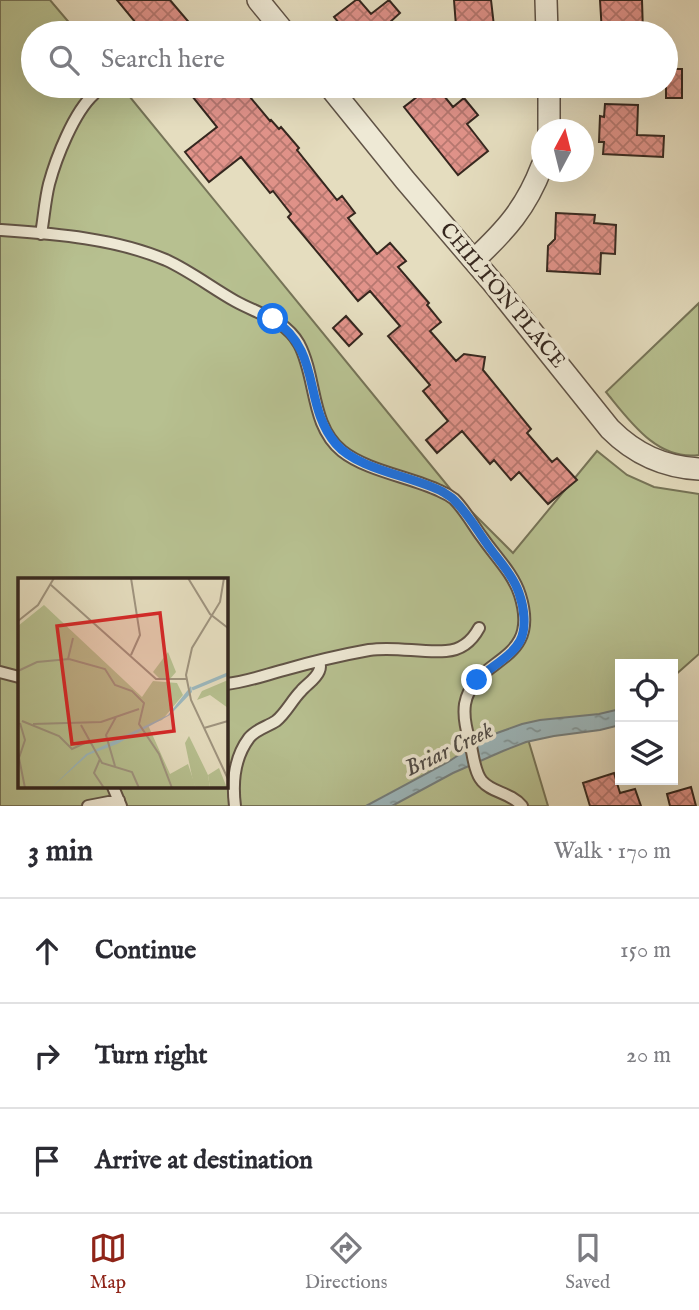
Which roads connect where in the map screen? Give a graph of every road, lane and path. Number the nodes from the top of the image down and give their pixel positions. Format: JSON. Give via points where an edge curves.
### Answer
{"nodes":[{"id":1,"x":258,"y":0,"type":"edge"},
{"id":2,"x":546,"y":0,"type":"edge"},
{"id":3,"x":275,"y":21,"type":"edge"},
{"id":4,"x":547,"y":21,"type":"edge"},
{"id":5,"x":90,"y":98,"type":"edge"},
{"id":6,"x":339,"y":98,"type":"edge"},
{"id":7,"x":549,"y":98,"type":"edge"},
{"id":8,"x":549,"y":119,"type":"edge"},
{"id":9,"x":534,"y":182,"type":"edge"},
{"id":10,"x":0,"y":230,"type":"edge"},
{"id":11,"x":41,"y":234,"type":"junction"},
{"id":12,"x":474,"y":260,"type":"junction"},
{"id":13,"x":699,"y":469,"type":"edge"},
{"id":14,"x":479,"y":628,"type":"dead end"},
{"id":15,"x":319,"y":660,"type":"junction"},
{"id":16,"x":0,"y":672,"type":"edge"},
{"id":17,"x":18,"y":677,"type":"edge"},
{"id":18,"x":228,"y":684,"type":"edge"},
{"id":19,"x":120,"y":803,"type":"edge"},
{"id":20,"x":88,"y":806,"type":"edge"},
{"id":21,"x":235,"y":806,"type":"edge"},
{"id":22,"x":522,"y":806,"type":"edge"}],
"edges":[{"from":1,"to":3,"type":"street"},
{"from":2,"to":4,"type":"street"},
{"from":5,"to":11,"type":"lane","via":[[76,117],[56,164]]},
{"from":6,"to":12,"type":"street","name":"CHILTON PLACE"},
{"from":7,"to":8,"type":"street"},
{"from":9,"to":12,"type":"street","via":[[518,214]]},
{"from":10,"to":11,"type":"lane"},
{"from":11,"to":22,"type":"lane","via":[[102,241],[147,253],[273,319],[300,345],[320,417],[337,446],[354,458],[439,490],[457,503],[519,593],[523,620],[519,642],[482,674],[470,691],[464,713],[482,782]]},
{"from":12,"to":13,"type":"street","name":"CHILTON PLACE","via":[[622,441],[658,461]]},
{"from":14,"to":15,"type":"lane","via":[[471,640],[454,650],[383,649]]},
{"from":15,"to":18,"type":"lane"},
{"from":15,"to":21,"type":"lane","via":[[317,676],[282,716],[247,741],[234,773]]},
{"from":16,"to":17,"type":"lane"},
{"from":19,"to":20,"type":"lane"}]}
